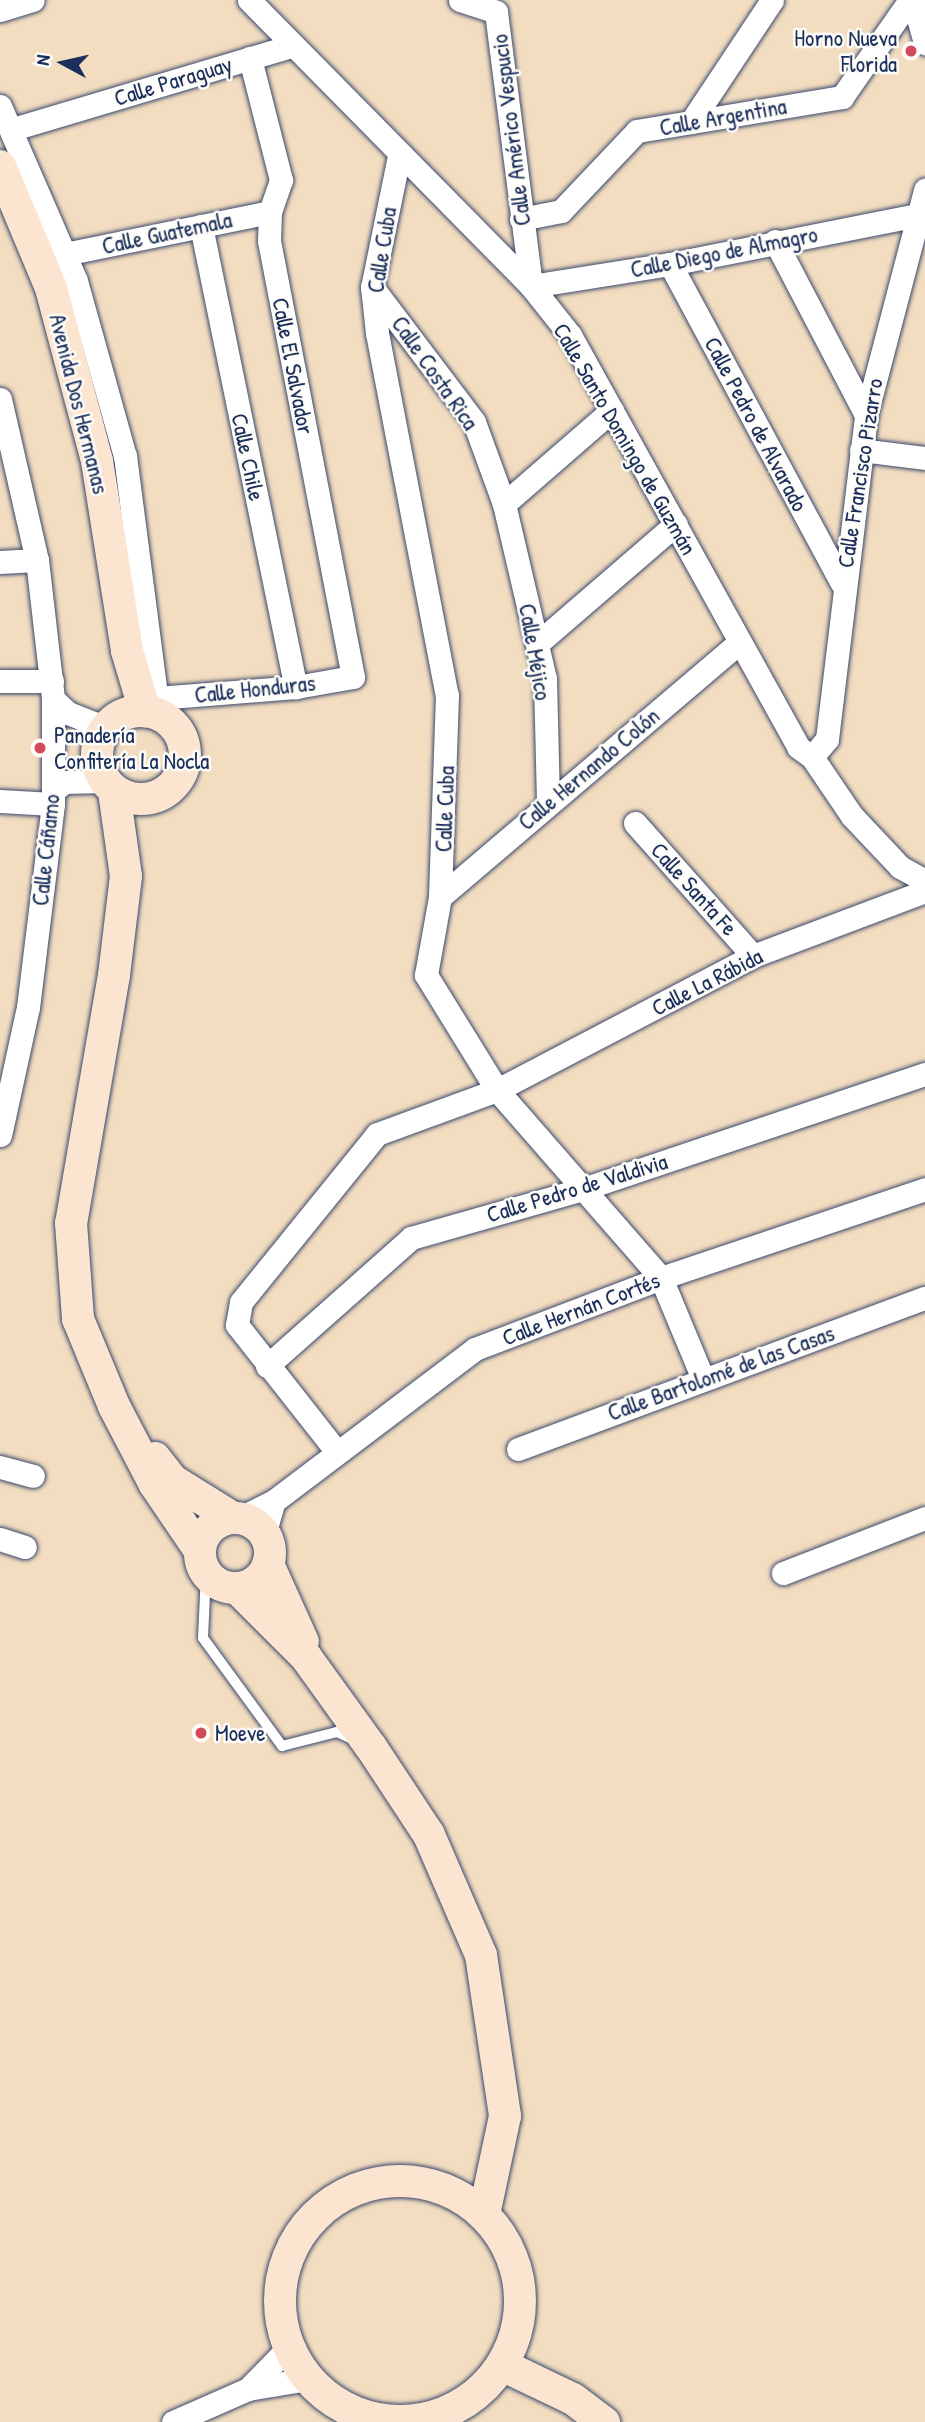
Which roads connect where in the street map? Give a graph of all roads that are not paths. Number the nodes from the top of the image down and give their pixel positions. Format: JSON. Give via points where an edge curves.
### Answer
{"nodes":[{"id":1,"x":33,"y":0,"type":"edge"},
{"id":2,"x":249,"y":0,"type":"edge"},
{"id":3,"x":460,"y":0,"type":"edge"},
{"id":4,"x":772,"y":0,"type":"edge"},
{"id":5,"x":912,"y":0,"type":"edge"},
{"id":6,"x":0,"y":10,"type":"edge"},
{"id":7,"x":923,"y":30,"type":"edge"},
{"id":8,"x":292,"y":46,"type":"junction"},
{"id":9,"x":250,"y":58,"type":"junction"},
{"id":10,"x":0,"y":106,"type":"edge"},
{"id":11,"x":691,"y":122,"type":"junction"},
{"id":12,"x":13,"y":129,"type":"junction"},
{"id":13,"x":400,"y":156,"type":"junction"},
{"id":14,"x":0,"y":166,"type":"edge"},
{"id":15,"x":925,"y":190,"type":"edge"},
{"id":16,"x":270,"y":212,"type":"junction"},
{"id":17,"x":918,"y":215,"type":"junction"},
{"id":18,"x":521,"y":219,"type":"junction"},
{"id":19,"x":201,"y":226,"type":"junction"},
{"id":20,"x":775,"y":241,"type":"junction"},
{"id":21,"x":65,"y":254,"type":"junction"},
{"id":22,"x":670,"y":264,"type":"junction"},
{"id":23,"x":531,"y":286,"type":"junction"},
{"id":24,"x":372,"y":287,"type":"junction"},
{"id":25,"x":0,"y":399,"type":"edge"},
{"id":26,"x":612,"y":410,"type":"junction"},
{"id":27,"x":866,"y":415,"type":"junction"},
{"id":28,"x":6,"y":441,"type":"edge"},
{"id":29,"x":861,"y":450,"type":"junction"},
{"id":30,"x":925,"y":458,"type":"edge"},
{"id":31,"x":504,"y":503,"type":"junction"},
{"id":32,"x":676,"y":524,"type":"junction"},
{"id":33,"x":37,"y":560,"type":"junction"},
{"id":34,"x":0,"y":562,"type":"edge"},
{"id":35,"x":842,"y":583,"type":"junction"},
{"id":36,"x":538,"y":643,"type":"junction"},
{"id":37,"x":738,"y":643,"type":"junction"},
{"id":38,"x":353,"y":677,"type":"joint"},
{"id":39,"x":0,"y":681,"type":"edge"},
{"id":40,"x":296,"y":688,"type":"junction"},
{"id":41,"x":53,"y":690,"type":"junction"},
{"id":42,"x":137,"y":714,"type":"junction"},
{"id":43,"x":812,"y":757,"type":"junction"},
{"id":44,"x":109,"y":786,"type":"junction"},
{"id":45,"x":160,"y":796,"type":"junction"},
{"id":46,"x":53,"y":797,"type":"junction"},
{"id":47,"x":0,"y":801,"type":"edge"},
{"id":48,"x":548,"y":803,"type":"junction"},
{"id":49,"x":635,"y":823,"type":"dead end"},
{"id":50,"x":126,"y":876,"type":"junction"},
{"id":51,"x":925,"y":881,"type":"edge"},
{"id":52,"x":925,"y":891,"type":"edge"},
{"id":53,"x":440,"y":897,"type":"junction"},
{"id":54,"x":753,"y":956,"type":"junction"},
{"id":55,"x":925,"y":1074,"type":"edge"},
{"id":56,"x":497,"y":1090,"type":"junction"},
{"id":57,"x":0,"y":1135,"type":"edge"},
{"id":58,"x":586,"y":1188,"type":"junction"},
{"id":59,"x":925,"y":1189,"type":"edge"},
{"id":60,"x":661,"y":1279,"type":"junction"},
{"id":61,"x":925,"y":1298,"type":"edge"},
{"id":62,"x":267,"y":1366,"type":"junction"},
{"id":63,"x":703,"y":1379,"type":"junction"},
{"id":64,"x":114,"y":1406,"type":"junction"},
{"id":65,"x":518,"y":1449,"type":"dead end"},
{"id":66,"x":337,"y":1452,"type":"junction"},
{"id":67,"x":0,"y":1467,"type":"edge"},
{"id":68,"x":33,"y":1476,"type":"dead end"},
{"id":69,"x":274,"y":1501,"type":"junction"},
{"id":70,"x":925,"y":1518,"type":"edge"},
{"id":71,"x":236,"y":1519,"type":"junction"},
{"id":72,"x":0,"y":1539,"type":"edge"},
{"id":73,"x":25,"y":1547,"type":"dead end"},
{"id":74,"x":266,"y":1549,"type":"junction"},
{"id":75,"x":203,"y":1562,"type":"junction"},
{"id":76,"x":783,"y":1573,"type":"dead end"},
{"id":77,"x":237,"y":1588,"type":"junction"},
{"id":78,"x":306,"y":1657,"type":"junction"},
{"id":79,"x":371,"y":1747,"type":"junction"},
{"id":80,"x":498,"y":2140,"type":"junction"},
{"id":81,"x":451,"y":2192,"type":"junction"},
{"id":82,"x":484,"y":2215,"type":"junction"},
{"id":83,"x":289,"y":2347,"type":"junction"},
{"id":84,"x":504,"y":2366,"type":"junction"},
{"id":85,"x":308,"y":2378,"type":"junction"},
{"id":86,"x":248,"y":2389,"type":"junction"},
{"id":87,"x":359,"y":2418,"type":"edge"},
{"id":88,"x":431,"y":2420,"type":"edge"},
{"id":89,"x":173,"y":2422,"type":"edge"},
{"id":90,"x":604,"y":2422,"type":"edge"}],
"edges":[{"from":1,"to":6,"type":"street"},
{"from":2,"to":8,"type":"street","name":"Calle Santo Domingo de Guzmán"},
{"from":3,"to":18,"type":"street","name":"Calle Américo Vespucio","via":[[496,12]]},
{"from":4,"to":11,"type":"street"},
{"from":5,"to":7,"type":"street"},
{"from":5,"to":11,"type":"street","name":"Calle Argentina","via":[[842,97]]},
{"from":8,"to":9,"type":"street","name":"Calle Paraguay"},
{"from":8,"to":13,"type":"street","name":"Calle Santo Domingo de Guzmán"},
{"from":9,"to":12,"type":"street","name":"Calle Paraguay"},
{"from":9,"to":16,"type":"street","name":"Calle El Salvador","via":[[281,180]]},
{"from":10,"to":12,"type":"street"},
{"from":11,"to":18,"type":"street","name":"Calle Argentina","via":[[638,131],[561,211]]},
{"from":12,"to":21,"type":"street"},
{"from":13,"to":23,"type":"street","name":"Calle Santo Domingo de Guzmán"},
{"from":13,"to":24,"type":"street","name":"Calle Cuba"},
{"from":14,"to":42,"type":"main road","name":"Avenida Dos Hermanas","via":[[51,288],[97,461]]},
{"from":15,"to":17,"type":"street","name":"Calle Francisco Pizarro"},
{"from":16,"to":19,"type":"street","name":"Calle Guatemala"},
{"from":16,"to":38,"type":"street","name":"Calle El Salvador","via":[[269,241]]},
{"from":17,"to":20,"type":"street","name":"Calle Diego de Almagro"},
{"from":17,"to":27,"type":"street","name":"Calle Francisco Pizarro"},
{"from":18,"to":23,"type":"street","name":"Calle Américo Vespucio"},
{"from":19,"to":21,"type":"street","name":"Calle Guatemala"},
{"from":19,"to":40,"type":"street","name":"Calle Chile"},
{"from":20,"to":22,"type":"street","name":"Calle Diego de Almagro"},
{"from":20,"to":27,"type":"street"},
{"from":21,"to":42,"type":"street","via":[[125,456]]},
{"from":22,"to":23,"type":"street","name":"Calle Diego de Almagro"},
{"from":22,"to":35,"type":"street","name":"Calle Pedro de Alvarado"},
{"from":23,"to":26,"type":"street","name":"Calle Santo Domingo de Guzmán","via":[[570,335]]},
{"from":24,"to":31,"type":"street","name":"Calle Costa Rica","via":[[474,422]]},
{"from":24,"to":53,"type":"street","name":"Calle Cuba","via":[[447,695]]},
{"from":25,"to":28,"type":"street","name":"Calle Cáñamo"},
{"from":26,"to":31,"type":"street"},
{"from":26,"to":32,"type":"street","name":"Calle Santo Domingo de Guzmán"},
{"from":27,"to":29,"type":"street","name":"Calle Francisco Pizarro"},
{"from":28,"to":33,"type":"street","name":"Calle Cáñamo"},
{"from":29,"to":30,"type":"street"},
{"from":29,"to":35,"type":"street","name":"Calle Francisco Pizarro"},
{"from":31,"to":36,"type":"street","name":"Calle Méjico"},
{"from":32,"to":36,"type":"street"},
{"from":32,"to":37,"type":"street","name":"Calle Santo Domingo de Guzmán"},
{"from":33,"to":34,"type":"street"},
{"from":33,"to":41,"type":"street","name":"Calle Cáñamo"},
{"from":35,"to":43,"type":"street","name":"Calle Francisco Pizarro","via":[[827,739]]},
{"from":36,"to":48,"type":"street","name":"Calle Méjico","via":[[545,679]]},
{"from":37,"to":43,"type":"street","name":"Calle Santo Domingo de Guzmán","via":[[798,747]]},
{"from":37,"to":48,"type":"street","name":"Calle Hernando Colón"},
{"from":38,"to":40,"type":"street","name":"Calle Honduras"},
{"from":39,"to":41,"type":"street"},
{"from":40,"to":42,"type":"street","name":"Calle Honduras"},
{"from":41,"to":42,"type":"street","via":[[68,713]]},
{"from":41,"to":46,"type":"street","name":"Calle Cáñamo"},
{"from":42,"to":44,"type":"main road","via":[[96,754]]},
{"from":42,"to":45,"type":"main road","via":[[174,725],[186,750],[180,777]]},
{"from":43,"to":51,"type":"street","name":"Calle Santo Domingo de Guzmán","via":[[852,816],[900,867]]},
{"from":44,"to":45,"type":"main road","via":[[145,800]]},
{"from":44,"to":46,"type":"street","via":[[64,782]]},
{"from":44,"to":50,"type":"main road"},
{"from":45,"to":50,"type":"main road","via":[[142,829]]},
{"from":46,"to":47,"type":"street"},
{"from":46,"to":57,"type":"street","name":"Calle Cáñamo","via":[[28,1007]]},
{"from":48,"to":53,"type":"street","name":"Calle Hernando Colón"},
{"from":49,"to":54,"type":"street","name":"Calle Santa Fe"},
{"from":50,"to":64,"type":"main road","via":[[114,975],[71,1223],[78,1319]]},
{"from":52,"to":54,"type":"street","name":"Calle La Rábida"},
{"from":53,"to":56,"type":"street","name":"Calle Cuba","via":[[426,975]]},
{"from":54,"to":56,"type":"street","name":"Calle La Rábida"},
{"from":55,"to":58,"type":"street","name":"Calle Pedro de Valdivia"},
{"from":56,"to":58,"type":"street","name":"Calle Cuba"},
{"from":56,"to":62,"type":"street","name":"Calle La Rábida","via":[[377,1134],[242,1302],[237,1325]]},
{"from":58,"to":60,"type":"street","name":"Calle Cuba"},
{"from":58,"to":62,"type":"street","name":"Calle Pedro de Valdivia","via":[[411,1238]]},
{"from":59,"to":60,"type":"street","name":"Calle Hernán Cortés"},
{"from":60,"to":63,"type":"street","name":"Calle Cuba"},
{"from":60,"to":66,"type":"street","name":"Calle Hernán Cortés","via":[[475,1349]]},
{"from":61,"to":63,"type":"street","name":"Calle Bartolomé de las Casas"},
{"from":62,"to":66,"type":"street","name":"Calle La Rábida"},
{"from":63,"to":65,"type":"street","name":"Calle Bartolomé de las Casas"},
{"from":64,"to":71,"type":"main road","via":[[172,1480]]},
{"from":64,"to":75,"type":"main road"},
{"from":66,"to":69,"type":"street","name":"Calle Hernán Cortés"},
{"from":67,"to":68,"type":"street"},
{"from":69,"to":71,"type":"street","name":"Calle Hernán Cortés"},
{"from":69,"to":74,"type":"street"},
{"from":70,"to":76,"type":"street"},
{"from":71,"to":74,"type":"main road"},
{"from":71,"to":75,"type":"main road","via":[[211,1528]]},
{"from":72,"to":73,"type":"street"},
{"from":74,"to":77,"type":"main road","via":[[253,1583]]},
{"from":74,"to":78,"type":"main road"},
{"from":75,"to":77,"type":"main road","via":[[225,1587]]},
{"from":75,"to":79,"type":"lane","via":[[203,1638],[282,1746],[337,1732]]},
{"from":77,"to":78,"type":"main road"},
{"from":78,"to":79,"type":"main road"},
{"from":79,"to":80,"type":"main road","via":[[429,1835],[481,1955],[505,2116]]},
{"from":80,"to":81,"type":"main road"},
{"from":80,"to":82,"type":"main road"},
{"from":81,"to":82,"type":"main road"},
{"from":81,"to":83,"type":"main road","via":[[407,2181],[368,2185],[333,2201],[305,2227],[286,2261],[279,2299]]},
{"from":82,"to":84,"type":"main road","via":[[508,2248],[519,2287],[517,2327]]},
{"from":83,"to":85,"type":"main road"},
{"from":83,"to":86,"type":"street"},
{"from":84,"to":88,"type":"main road","via":[[466,2402]]},
{"from":84,"to":90,"type":"main road","via":[[573,2399]]},
{"from":85,"to":86,"type":"street"},
{"from":85,"to":87,"type":"main road"},
{"from":86,"to":89,"type":"street"},
{"from":87,"to":88,"type":"main road"}]}
